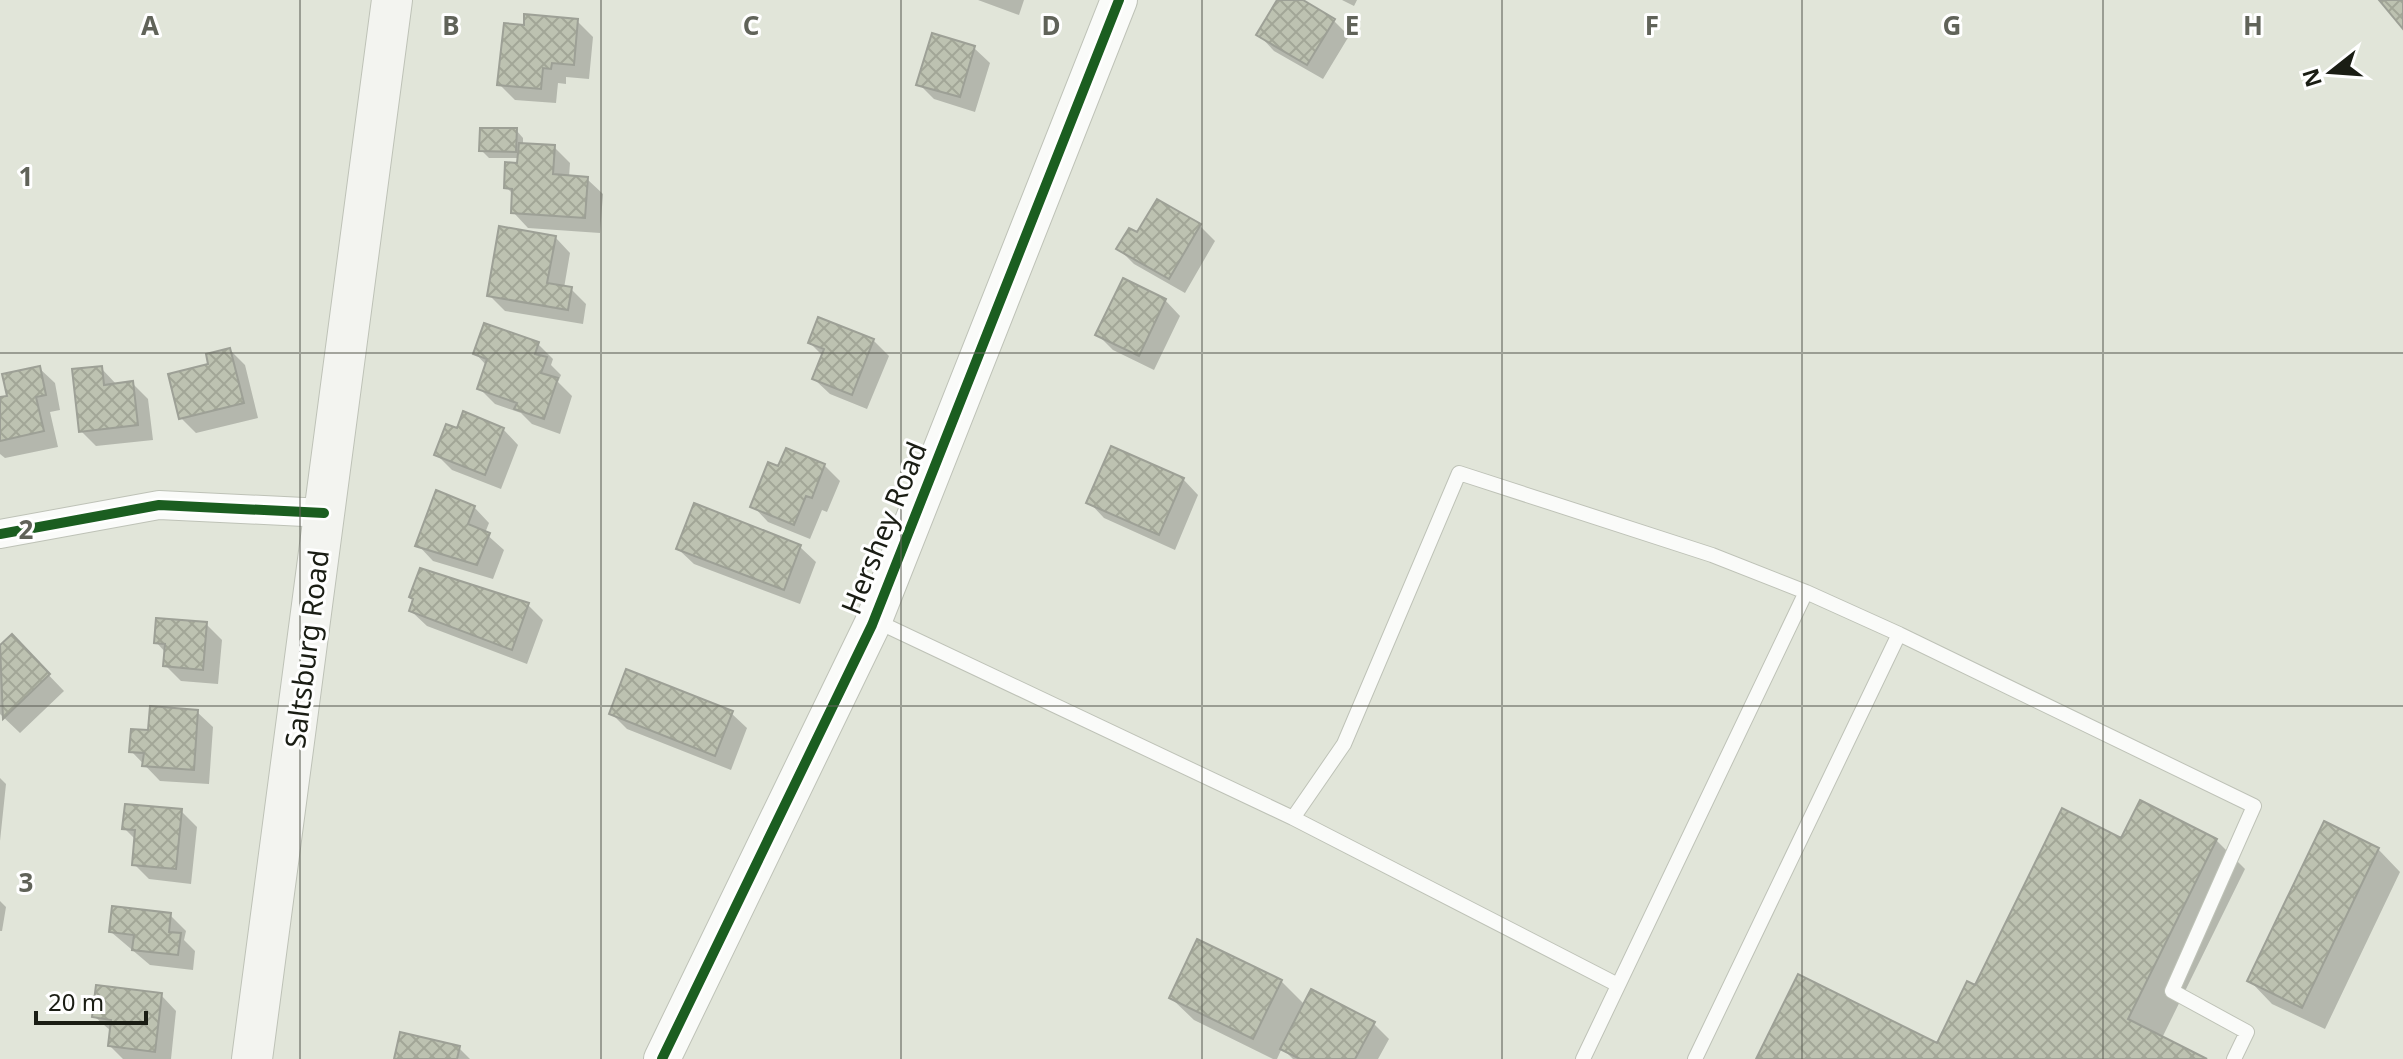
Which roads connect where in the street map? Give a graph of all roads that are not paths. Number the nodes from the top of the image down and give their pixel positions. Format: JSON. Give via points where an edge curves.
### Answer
{"nodes":[{"id":1,"x":392,"y":0,"type":"edge"},
{"id":2,"x":1119,"y":0,"type":"edge"},
{"id":3,"x":324,"y":513,"type":"junction"},
{"id":4,"x":0,"y":534,"type":"edge"},
{"id":5,"x":1806,"y":592,"type":"junction"},
{"id":6,"x":874,"y":620,"type":"junction"},
{"id":7,"x":1899,"y":634,"type":"junction"},
{"id":8,"x":1293,"y":818,"type":"junction"},
{"id":9,"x":1618,"y":985,"type":"junction"},
{"id":10,"x":252,"y":1059,"type":"edge"},
{"id":11,"x":662,"y":1059,"type":"edge"},
{"id":12,"x":1583,"y":1059,"type":"edge"},
{"id":13,"x":1695,"y":1059,"type":"edge"},
{"id":14,"x":2234,"y":1059,"type":"edge"}],
"edges":[{"from":1,"to":3,"type":"main road","name":"Saltsburg Road"},
{"from":2,"to":6,"type":"street","name":"Hershey Road"},
{"from":3,"to":4,"type":"street","via":[[159,505]]},
{"from":3,"to":10,"type":"main road","name":"Saltsburg Road"},
{"from":5,"to":7,"type":"lane"},
{"from":5,"to":8,"type":"lane","via":[[1712,555],[1459,473],[1344,744]]},
{"from":5,"to":9,"type":"lane"},
{"from":6,"to":8,"type":"lane"},
{"from":6,"to":11,"type":"street","name":"Hershey Road"},
{"from":7,"to":13,"type":"lane"},
{"from":7,"to":14,"type":"lane","via":[[2254,806],[2172,991],[2247,1032]]},
{"from":8,"to":9,"type":"lane"},
{"from":9,"to":12,"type":"lane"}]}
